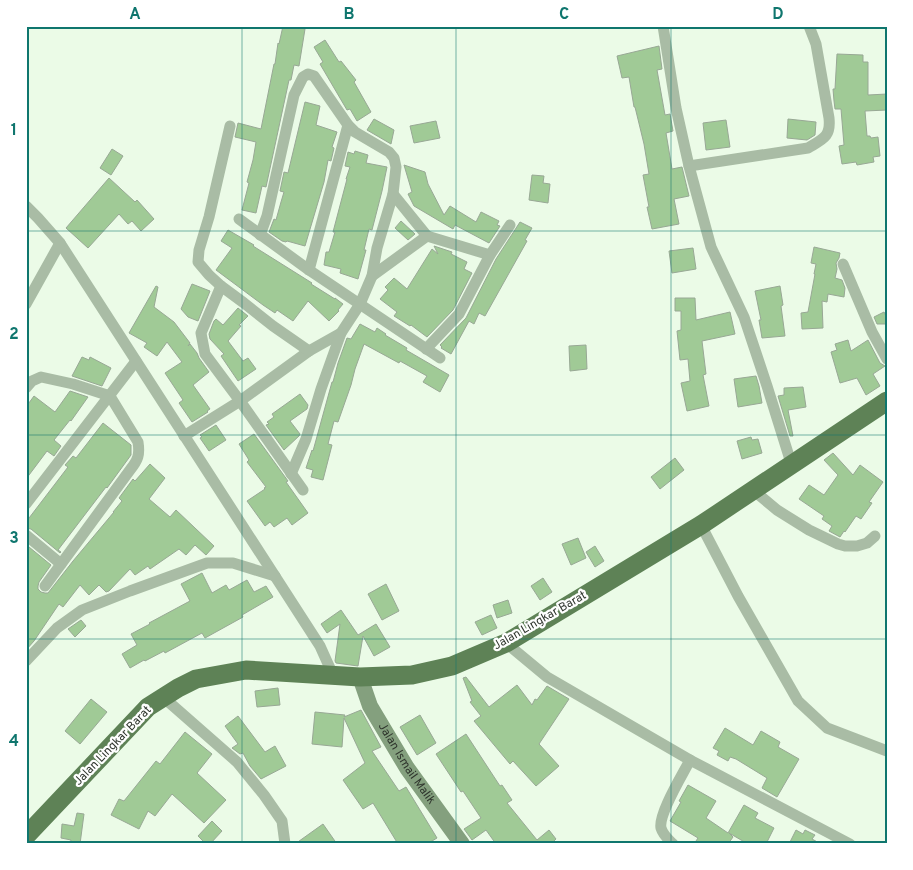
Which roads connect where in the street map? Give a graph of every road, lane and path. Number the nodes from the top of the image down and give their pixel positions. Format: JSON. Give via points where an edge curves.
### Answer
{"nodes":[{"id":1,"x":663,"y":26,"type":"edge"},
{"id":2,"x":809,"y":26,"type":"edge"},
{"id":3,"x":348,"y":125,"type":"junction"},
{"id":4,"x":230,"y":126,"type":"dead end"},
{"id":5,"x":689,"y":166,"type":"junction"},
{"id":6,"x":393,"y":194,"type":"junction"},
{"id":7,"x":26,"y":206,"type":"edge"},
{"id":8,"x":239,"y":219,"type":"dead end"},
{"id":9,"x":510,"y":225,"type":"dead end"},
{"id":10,"x":260,"y":235,"type":"junction"},
{"id":11,"x":427,"y":236,"type":"junction"},
{"id":12,"x":60,"y":243,"type":"junction"},
{"id":13,"x":490,"y":255,"type":"junction"},
{"id":14,"x":842,"y":264,"type":"dead end"},
{"id":15,"x":309,"y":270,"type":"junction"},
{"id":16,"x":372,"y":276,"type":"junction"},
{"id":17,"x":221,"y":286,"type":"junction"},
{"id":18,"x":26,"y":304,"type":"edge"},
{"id":19,"x":360,"y":304,"type":"junction"},
{"id":20,"x":340,"y":333,"type":"junction"},
{"id":21,"x":426,"y":348,"type":"junction"},
{"id":22,"x":310,"y":351,"type":"junction"},
{"id":23,"x":440,"y":358,"type":"dead end"},
{"id":24,"x":887,"y":359,"type":"edge"},
{"id":25,"x":136,"y":361,"type":"junction"},
{"id":26,"x":26,"y":388,"type":"edge"},
{"id":27,"x":110,"y":396,"type":"junction"},
{"id":28,"x":240,"y":401,"type":"junction"},
{"id":29,"x":887,"y":401,"type":"edge"},
{"id":30,"x":184,"y":436,"type":"junction"},
{"id":31,"x":792,"y":466,"type":"junction"},
{"id":32,"x":291,"y":474,"type":"junction"},
{"id":33,"x":303,"y":490,"type":"dead end"},
{"id":34,"x":753,"y":490,"type":"junction"},
{"id":35,"x":26,"y":504,"type":"edge"},
{"id":36,"x":701,"y":525,"type":"junction"},
{"id":37,"x":26,"y":535,"type":"edge"},
{"id":38,"x":875,"y":536,"type":"dead end"},
{"id":39,"x":61,"y":564,"type":"junction"},
{"id":40,"x":275,"y":576,"type":"junction"},
{"id":41,"x":44,"y":586,"type":"dead end"},
{"id":42,"x":506,"y":643,"type":"junction"},
{"id":43,"x":26,"y":661,"type":"edge"},
{"id":44,"x":333,"y":675,"type":"junction"},
{"id":45,"x":360,"y":677,"type":"junction"},
{"id":46,"x":163,"y":698,"type":"junction"},
{"id":47,"x":887,"y":751,"type":"edge"},
{"id":48,"x":690,"y":760,"type":"junction"},
{"id":49,"x":26,"y":836,"type":"edge"},
{"id":50,"x":285,"y":844,"type":"edge"},
{"id":51,"x":462,"y":844,"type":"edge"},
{"id":52,"x":673,"y":844,"type":"edge"},
{"id":53,"x":850,"y":844,"type":"edge"}],
"edges":[{"from":1,"to":5,"type":"street"},
{"from":2,"to":5,"type":"street","via":[[816,44],[829,118],[827,135],[808,148]]},
{"from":3,"to":6,"type":"street","via":[[394,158]]},
{"from":3,"to":10,"type":"street","via":[[314,76],[308,74],[303,77],[294,95]]},
{"from":3,"to":15,"type":"street"},
{"from":4,"to":17,"type":"street","via":[[198,262]]},
{"from":5,"to":31,"type":"street","via":[[711,247],[744,317]]},
{"from":6,"to":11,"type":"street"},
{"from":6,"to":16,"type":"street"},
{"from":7,"to":12,"type":"street"},
{"from":8,"to":10,"type":"street"},
{"from":9,"to":13,"type":"street"},
{"from":10,"to":15,"type":"street"},
{"from":11,"to":13,"type":"street"},
{"from":11,"to":16,"type":"street"},
{"from":12,"to":18,"type":"street"},
{"from":12,"to":25,"type":"street"},
{"from":13,"to":21,"type":"street","via":[[459,314]]},
{"from":14,"to":24,"type":"street"},
{"from":15,"to":19,"type":"street"},
{"from":16,"to":19,"type":"street"},
{"from":17,"to":22,"type":"street"},
{"from":17,"to":28,"type":"street","via":[[201,333],[202,343],[204,354]]},
{"from":19,"to":20,"type":"street"},
{"from":19,"to":21,"type":"street"},
{"from":20,"to":22,"type":"street"},
{"from":20,"to":32,"type":"street","via":[[306,439]]},
{"from":21,"to":23,"type":"street"},
{"from":22,"to":28,"type":"street"},
{"from":25,"to":27,"type":"street"},
{"from":25,"to":30,"type":"street"},
{"from":26,"to":27,"type":"street","via":[[41,377]]},
{"from":27,"to":35,"type":"street"},
{"from":27,"to":39,"type":"street","via":[[138,442],[139,456]]},
{"from":28,"to":30,"type":"street"},
{"from":28,"to":32,"type":"street"},
{"from":29,"to":31,"type":"highway","name":"Jalan Lingkar Barat"},
{"from":30,"to":40,"type":"street"},
{"from":31,"to":34,"type":"highway","name":"Jalan Lingkar Barat"},
{"from":32,"to":33,"type":"street"},
{"from":34,"to":36,"type":"highway","name":"Jalan Lingkar Barat"},
{"from":34,"to":38,"type":"street","via":[[777,510],[838,544],[857,546]]},
{"from":36,"to":42,"type":"highway","name":"Jalan Lingkar Barat"},
{"from":36,"to":47,"type":"street","via":[[798,701],[827,728]]},
{"from":37,"to":39,"type":"street"},
{"from":39,"to":41,"type":"street"},
{"from":40,"to":43,"type":"street","via":[[233,563],[207,563],[82,610],[57,628]]},
{"from":40,"to":44,"type":"street","via":[[320,646]]},
{"from":42,"to":45,"type":"highway","name":"Jalan Lingkar Barat","via":[[452,666],[412,675]]},
{"from":42,"to":48,"type":"street","via":[[548,677]]},
{"from":44,"to":45,"type":"highway","name":"Jalan Lingkar Barat"},
{"from":44,"to":46,"type":"highway","name":"Jalan Lingkar Barat","via":[[246,670],[196,679]]},
{"from":45,"to":51,"type":"main road","name":"Jalan Ismail Malik","via":[[370,706],[407,768]]},
{"from":46,"to":49,"type":"highway","name":"Jalan Lingkar Barat","via":[[148,707]]},
{"from":46,"to":50,"type":"street","via":[[236,762],[282,821]]},
{"from":48,"to":52,"type":"street","via":[[661,821],[663,833]]},
{"from":48,"to":53,"type":"street"}]}
